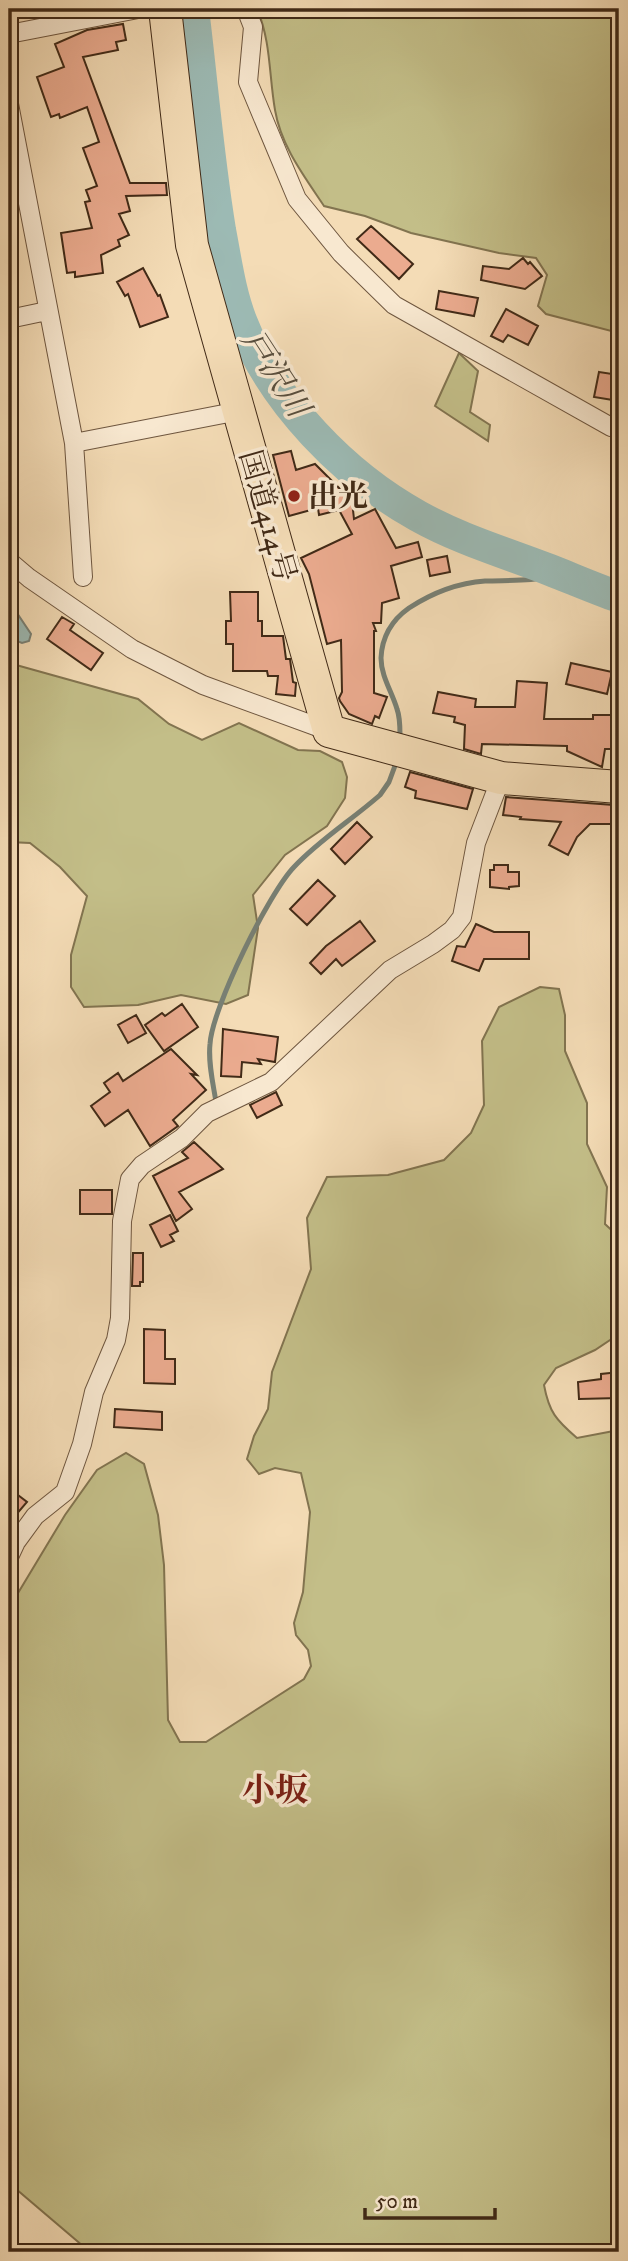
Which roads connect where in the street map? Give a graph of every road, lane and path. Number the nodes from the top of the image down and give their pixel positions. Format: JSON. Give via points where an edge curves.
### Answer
{"nodes":[{"id":1,"x":138,"y":9,"type":"edge"},
{"id":2,"x":165,"y":9,"type":"edge"},
{"id":3,"x":246,"y":9,"type":"edge"},
{"id":4,"x":9,"y":34,"type":"edge"},
{"id":5,"x":9,"y":104,"type":"edge"},
{"id":6,"x":47,"y":311,"type":"junction"},
{"id":7,"x":9,"y":319,"type":"edge"},
{"id":8,"x":239,"y":411,"type":"junction"},
{"id":9,"x":619,"y":429,"type":"edge"},
{"id":10,"x":74,"y":443,"type":"junction"},
{"id":11,"x":9,"y":561,"type":"edge"},
{"id":12,"x":83,"y":576,"type":"dead end"},
{"id":13,"x":329,"y":731,"type":"junction"},
{"id":14,"x":501,"y":778,"type":"junction"},
{"id":15,"x":619,"y":787,"type":"edge"},
{"id":16,"x":9,"y":1556,"type":"edge"}],
"edges":[{"from":1,"to":4,"type":"street"},
{"from":2,"to":8,"type":"highway","name":"国道414号","via":[[192,245]]},
{"from":3,"to":9,"type":"street","via":[[253,27],[248,82],[297,199],[341,253],[394,305]]},
{"from":5,"to":6,"type":"street"},
{"from":6,"to":7,"type":"street"},
{"from":6,"to":10,"type":"street"},
{"from":8,"to":10,"type":"street"},
{"from":8,"to":13,"type":"highway","name":"国道414号"},
{"from":10,"to":12,"type":"street"},
{"from":11,"to":13,"type":"street","via":[[132,649],[203,685]]},
{"from":13,"to":14,"type":"highway"},
{"from":14,"to":15,"type":"highway"},
{"from":14,"to":16,"type":"street","via":[[476,844],[462,918],[452,930],[390,970],[271,1082],[207,1113],[130,1179],[122,1221],[116,1340],[94,1392],[65,1492],[35,1516]]}]}
